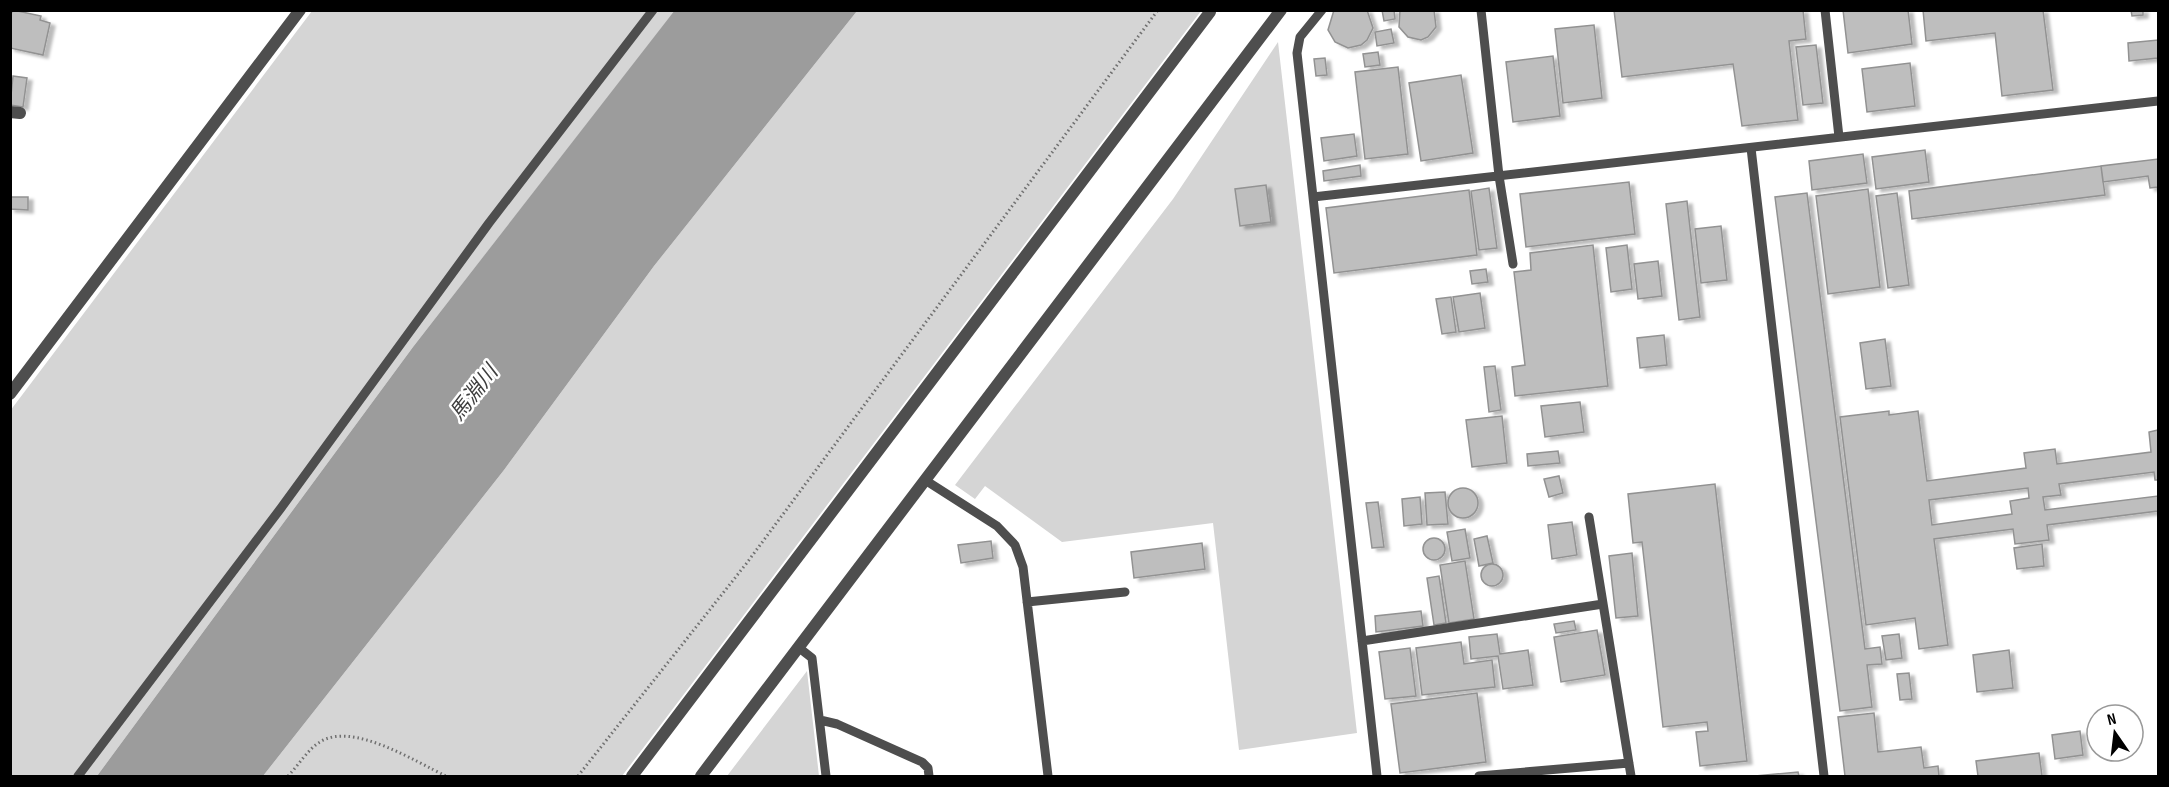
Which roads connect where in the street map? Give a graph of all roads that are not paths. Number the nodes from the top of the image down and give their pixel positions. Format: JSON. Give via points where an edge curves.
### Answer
{"nodes":[{"id":1,"x":300,"y":10,"type":"edge"},
{"id":2,"x":653,"y":10,"type":"edge"},
{"id":3,"x":1281,"y":10,"type":"edge"},
{"id":4,"x":1322,"y":10,"type":"edge"},
{"id":5,"x":1481,"y":10,"type":"edge"},
{"id":6,"x":1825,"y":10,"type":"edge"},
{"id":7,"x":1210,"y":12,"type":"edge"},
{"id":8,"x":2158,"y":101,"type":"edge"},
{"id":9,"x":1839,"y":137,"type":"junction"},
{"id":10,"x":1751,"y":148,"type":"junction"},
{"id":11,"x":1499,"y":176,"type":"junction"},
{"id":12,"x":1314,"y":197,"type":"junction"},
{"id":13,"x":1513,"y":264,"type":"dead end"},
{"id":14,"x":10,"y":394,"type":"edge"},
{"id":15,"x":925,"y":480,"type":"junction"},
{"id":16,"x":1589,"y":517,"type":"dead end"},
{"id":17,"x":1125,"y":592,"type":"dead end"},
{"id":18,"x":1028,"y":602,"type":"junction"},
{"id":19,"x":1603,"y":604,"type":"junction"},
{"id":20,"x":1362,"y":641,"type":"junction"},
{"id":21,"x":798,"y":647,"type":"junction"},
{"id":22,"x":820,"y":720,"type":"junction"},
{"id":23,"x":1629,"y":763,"type":"junction"},
{"id":24,"x":1546,"y":774,"type":"edge"},
{"id":25,"x":78,"y":777,"type":"edge"},
{"id":26,"x":632,"y":777,"type":"edge"},
{"id":27,"x":700,"y":777,"type":"edge"},
{"id":28,"x":826,"y":777,"type":"edge"},
{"id":29,"x":929,"y":777,"type":"edge"},
{"id":30,"x":1048,"y":777,"type":"edge"},
{"id":31,"x":1377,"y":777,"type":"edge"},
{"id":32,"x":1479,"y":777,"type":"edge"},
{"id":33,"x":1630,"y":777,"type":"edge"},
{"id":34,"x":1824,"y":777,"type":"edge"}],
"edges":[{"from":1,"to":14,"type":"street"},
{"from":2,"to":25,"type":"lane","via":[[489,223]]},
{"from":3,"to":15,"type":"street"},
{"from":4,"to":12,"type":"lane","via":[[1300,37],[1297,53]]},
{"from":5,"to":11,"type":"lane"},
{"from":6,"to":9,"type":"lane"},
{"from":7,"to":26,"type":"street"},
{"from":8,"to":9,"type":"lane"},
{"from":9,"to":10,"type":"lane"},
{"from":10,"to":11,"type":"lane"},
{"from":10,"to":34,"type":"lane"},
{"from":11,"to":12,"type":"lane"},
{"from":11,"to":13,"type":"lane"},
{"from":12,"to":20,"type":"lane"},
{"from":15,"to":18,"type":"lane","via":[[997,526],[1014,545],[1023,567]]},
{"from":15,"to":21,"type":"street"},
{"from":16,"to":19,"type":"lane"},
{"from":17,"to":18,"type":"lane"},
{"from":18,"to":30,"type":"lane"},
{"from":19,"to":20,"type":"lane"},
{"from":19,"to":23,"type":"lane"},
{"from":20,"to":31,"type":"lane"},
{"from":21,"to":22,"type":"lane","via":[[812,658]]},
{"from":21,"to":27,"type":"street"},
{"from":22,"to":28,"type":"lane"},
{"from":22,"to":29,"type":"lane","via":[[922,762]]},
{"from":23,"to":24,"type":"lane"},
{"from":23,"to":33,"type":"lane"},
{"from":24,"to":32,"type":"lane"}]}
